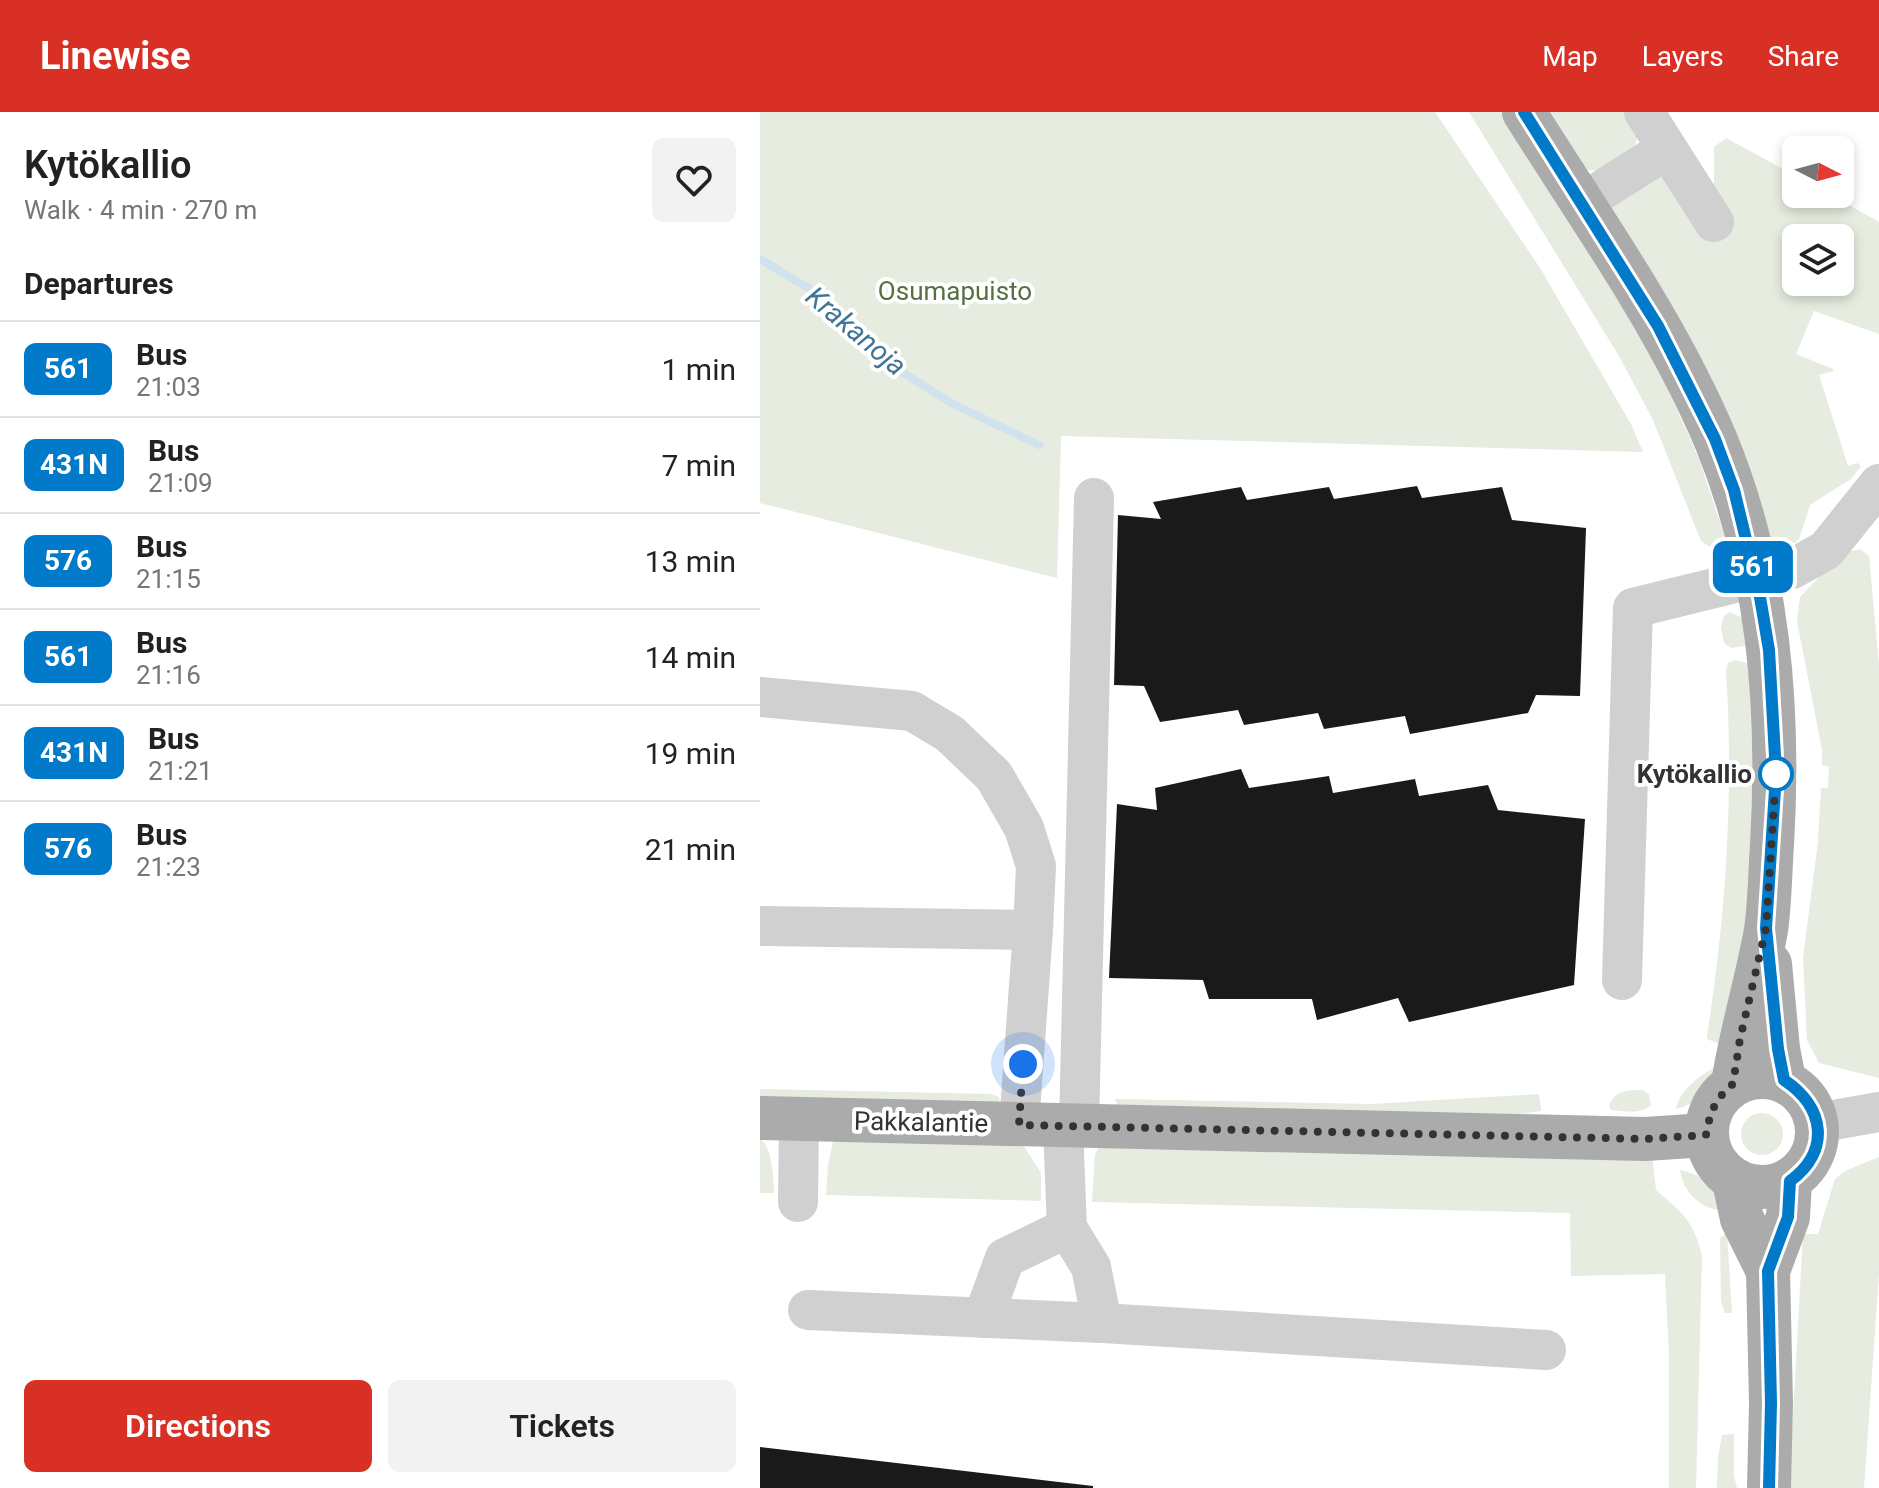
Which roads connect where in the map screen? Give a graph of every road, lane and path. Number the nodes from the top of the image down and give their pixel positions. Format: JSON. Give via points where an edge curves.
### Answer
{"nodes":[{"id":1,"x":1524,"y":112,"type":"edge"},
{"id":2,"x":1644,"y":112,"type":"edge"},
{"id":3,"x":1667,"y":149,"type":"junction"},
{"id":4,"x":1582,"y":203,"type":"junction"},
{"id":5,"x":1714,"y":222,"type":"dead end"},
{"id":6,"x":1879,"y":484,"type":"edge"},
{"id":7,"x":1094,"y":498,"type":"dead end"},
{"id":8,"x":1756,"y":577,"type":"junction"},
{"id":9,"x":760,"y":697,"type":"edge"},
{"id":10,"x":760,"y":926,"type":"edge"},
{"id":11,"x":1766,"y":928,"type":"junction"},
{"id":12,"x":1033,"y":930,"type":"junction"},
{"id":13,"x":1622,"y":980,"type":"dead end"},
{"id":14,"x":1784,"y":1080,"type":"junction"},
{"id":15,"x":1733,"y":1084,"type":"junction"},
{"id":16,"x":1879,"y":1112,"type":"edge"},
{"id":17,"x":779,"y":1119,"type":"edge"},
{"id":18,"x":1817,"y":1123,"type":"junction"},
{"id":19,"x":1019,"y":1125,"type":"junction"},
{"id":20,"x":1071,"y":1126,"type":"junction"},
{"id":21,"x":1706,"y":1135,"type":"junction"},
{"id":22,"x":1734,"y":1181,"type":"junction"},
{"id":23,"x":1790,"y":1181,"type":"junction"},
{"id":24,"x":798,"y":1202,"type":"dead end"},
{"id":25,"x":1067,"y":1228,"type":"junction"},
{"id":26,"x":1768,"y":1271,"type":"junction"},
{"id":27,"x":808,"y":1310,"type":"dead end"},
{"id":28,"x":983,"y":1318,"type":"junction"},
{"id":29,"x":1102,"y":1323,"type":"junction"},
{"id":30,"x":1546,"y":1350,"type":"dead end"},
{"id":31,"x":1769,"y":1488,"type":"edge"}],
"edges":[{"from":1,"to":4,"type":"main road"},
{"from":2,"to":3,"type":"street"},
{"from":3,"to":4,"type":"street"},
{"from":3,"to":5,"type":"street"},
{"from":4,"to":8,"type":"main road","via":[[1658,326],[1715,439]]},
{"from":6,"to":8,"type":"street","via":[[1826,550],[1792,569]]},
{"from":7,"to":20,"type":"street"},
{"from":8,"to":11,"type":"main road","via":[[1775,712]]},
{"from":8,"to":13,"type":"street","via":[[1633,608]]},
{"from":9,"to":12,"type":"street","via":[[912,711],[950,734],[994,776],[1024,828],[1036,866]]},
{"from":10,"to":12,"type":"street"},
{"from":11,"to":14,"type":"main road"},
{"from":11,"to":15,"type":"main road"},
{"from":12,"to":19,"type":"street"},
{"from":14,"to":15,"type":"main road","via":[[1749,1077]]},
{"from":14,"to":18,"type":"main road","via":[[1811,1105]]},
{"from":15,"to":21,"type":"main road","via":[[1719,1095]]},
{"from":16,"to":18,"type":"street"},
{"from":17,"to":19,"type":"main road","name":"Pakkalantie"},
{"from":17,"to":24,"type":"street"},
{"from":18,"to":23,"type":"main road","via":[[1815,1150]]},
{"from":19,"to":20,"type":"main road","name":"Pakkalantie"},
{"from":20,"to":21,"type":"main road","name":"Pakkalantie","via":[[1645,1139]]},
{"from":20,"to":25,"type":"street"},
{"from":21,"to":22,"type":"main road","via":[[1710,1153]]},
{"from":22,"to":23,"type":"main road","via":[[1755,1187]]},
{"from":22,"to":26,"type":"main road","via":[[1742,1219]]},
{"from":23,"to":26,"type":"main road","via":[[1788,1217]]},
{"from":25,"to":28,"type":"street","via":[[1005,1258]]},
{"from":25,"to":29,"type":"street","via":[[1091,1267]]},
{"from":26,"to":31,"type":"main road"},
{"from":27,"to":28,"type":"street"},
{"from":28,"to":29,"type":"street"},
{"from":29,"to":30,"type":"street"}]}
